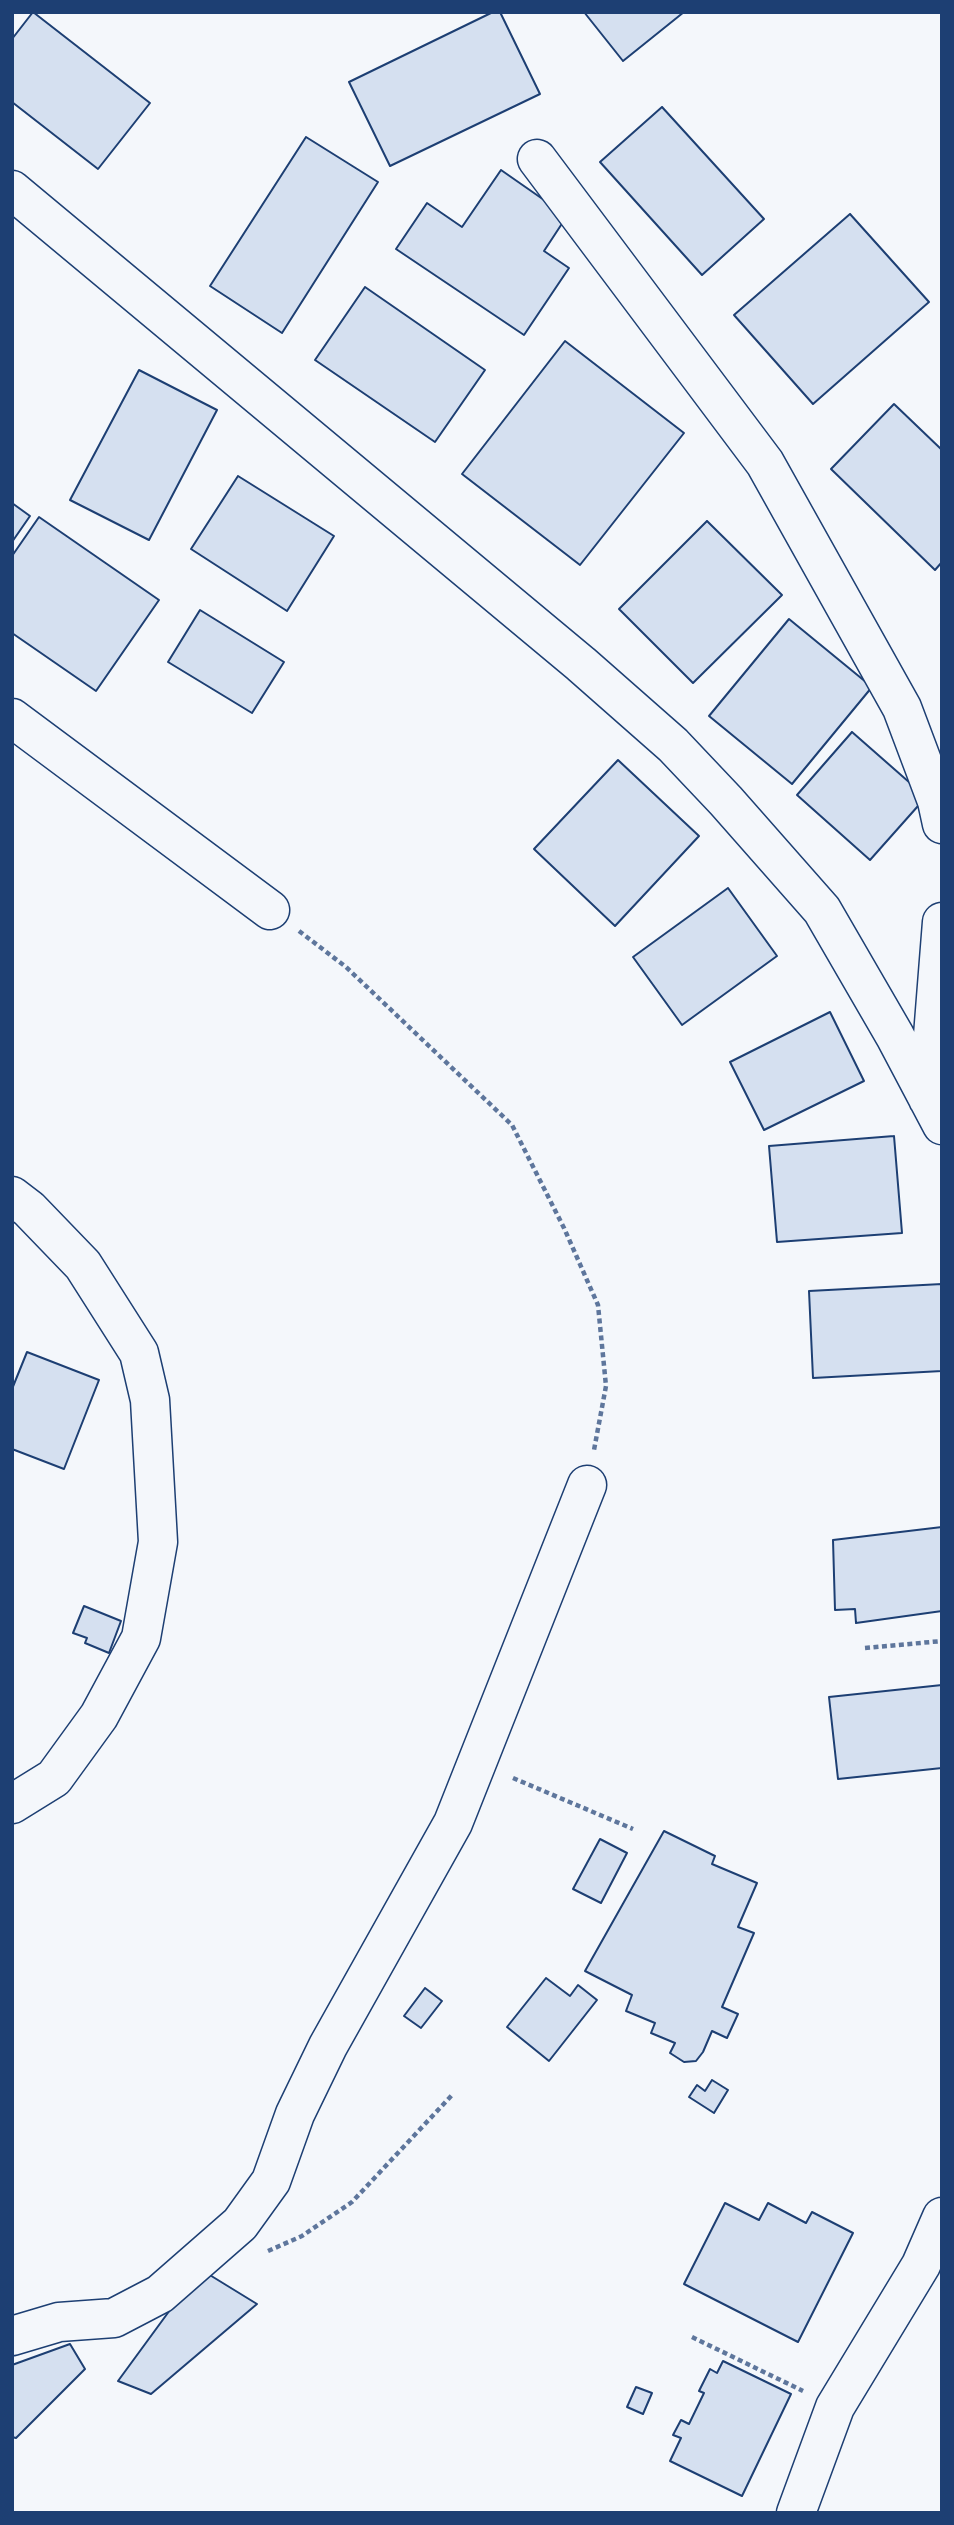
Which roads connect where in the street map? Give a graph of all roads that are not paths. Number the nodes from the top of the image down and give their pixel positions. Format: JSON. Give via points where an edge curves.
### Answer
{"nodes":[{"id":1,"x":537,"y":159,"type":"dead end"},
{"id":2,"x":12,"y":190,"type":"edge"},
{"id":3,"x":12,"y":718,"type":"edge"},
{"id":4,"x":942,"y":824,"type":"edge"},
{"id":5,"x":270,"y":910,"type":"road end"},
{"id":6,"x":942,"y":922,"type":"edge"},
{"id":7,"x":935,"y":1112,"type":"edge"},
{"id":8,"x":12,"y":1196,"type":"edge"},
{"id":9,"x":587,"y":1485,"type":"road end"},
{"id":10,"x":12,"y":1804,"type":"edge"},
{"id":11,"x":942,"y":2217,"type":"edge"},
{"id":12,"x":12,"y":2336,"type":"edge"},
{"id":13,"x":796,"y":2513,"type":"edge"}],
"edges":[{"from":1,"to":4,"type":"street","via":[[765,463],[902,708]]},
{"from":2,"to":7,"type":"street","via":[[673,745],[822,910]]},
{"from":3,"to":5,"type":"street"},
{"from":6,"to":7,"type":"street"},
{"from":8,"to":10,"type":"street","via":[[83,1265],[139,1353],[150,1400],[158,1542],[141,1638],[99,1716],[54,1778]]},
{"from":9,"to":12,"type":"street","via":[[453,1823],[328,2046],[295,2114],[271,2181],[240,2224],[160,2294],[114,2318],[59,2322]]},
{"from":11,"to":13,"type":"street","via":[[920,2265],[835,2407]]}]}
